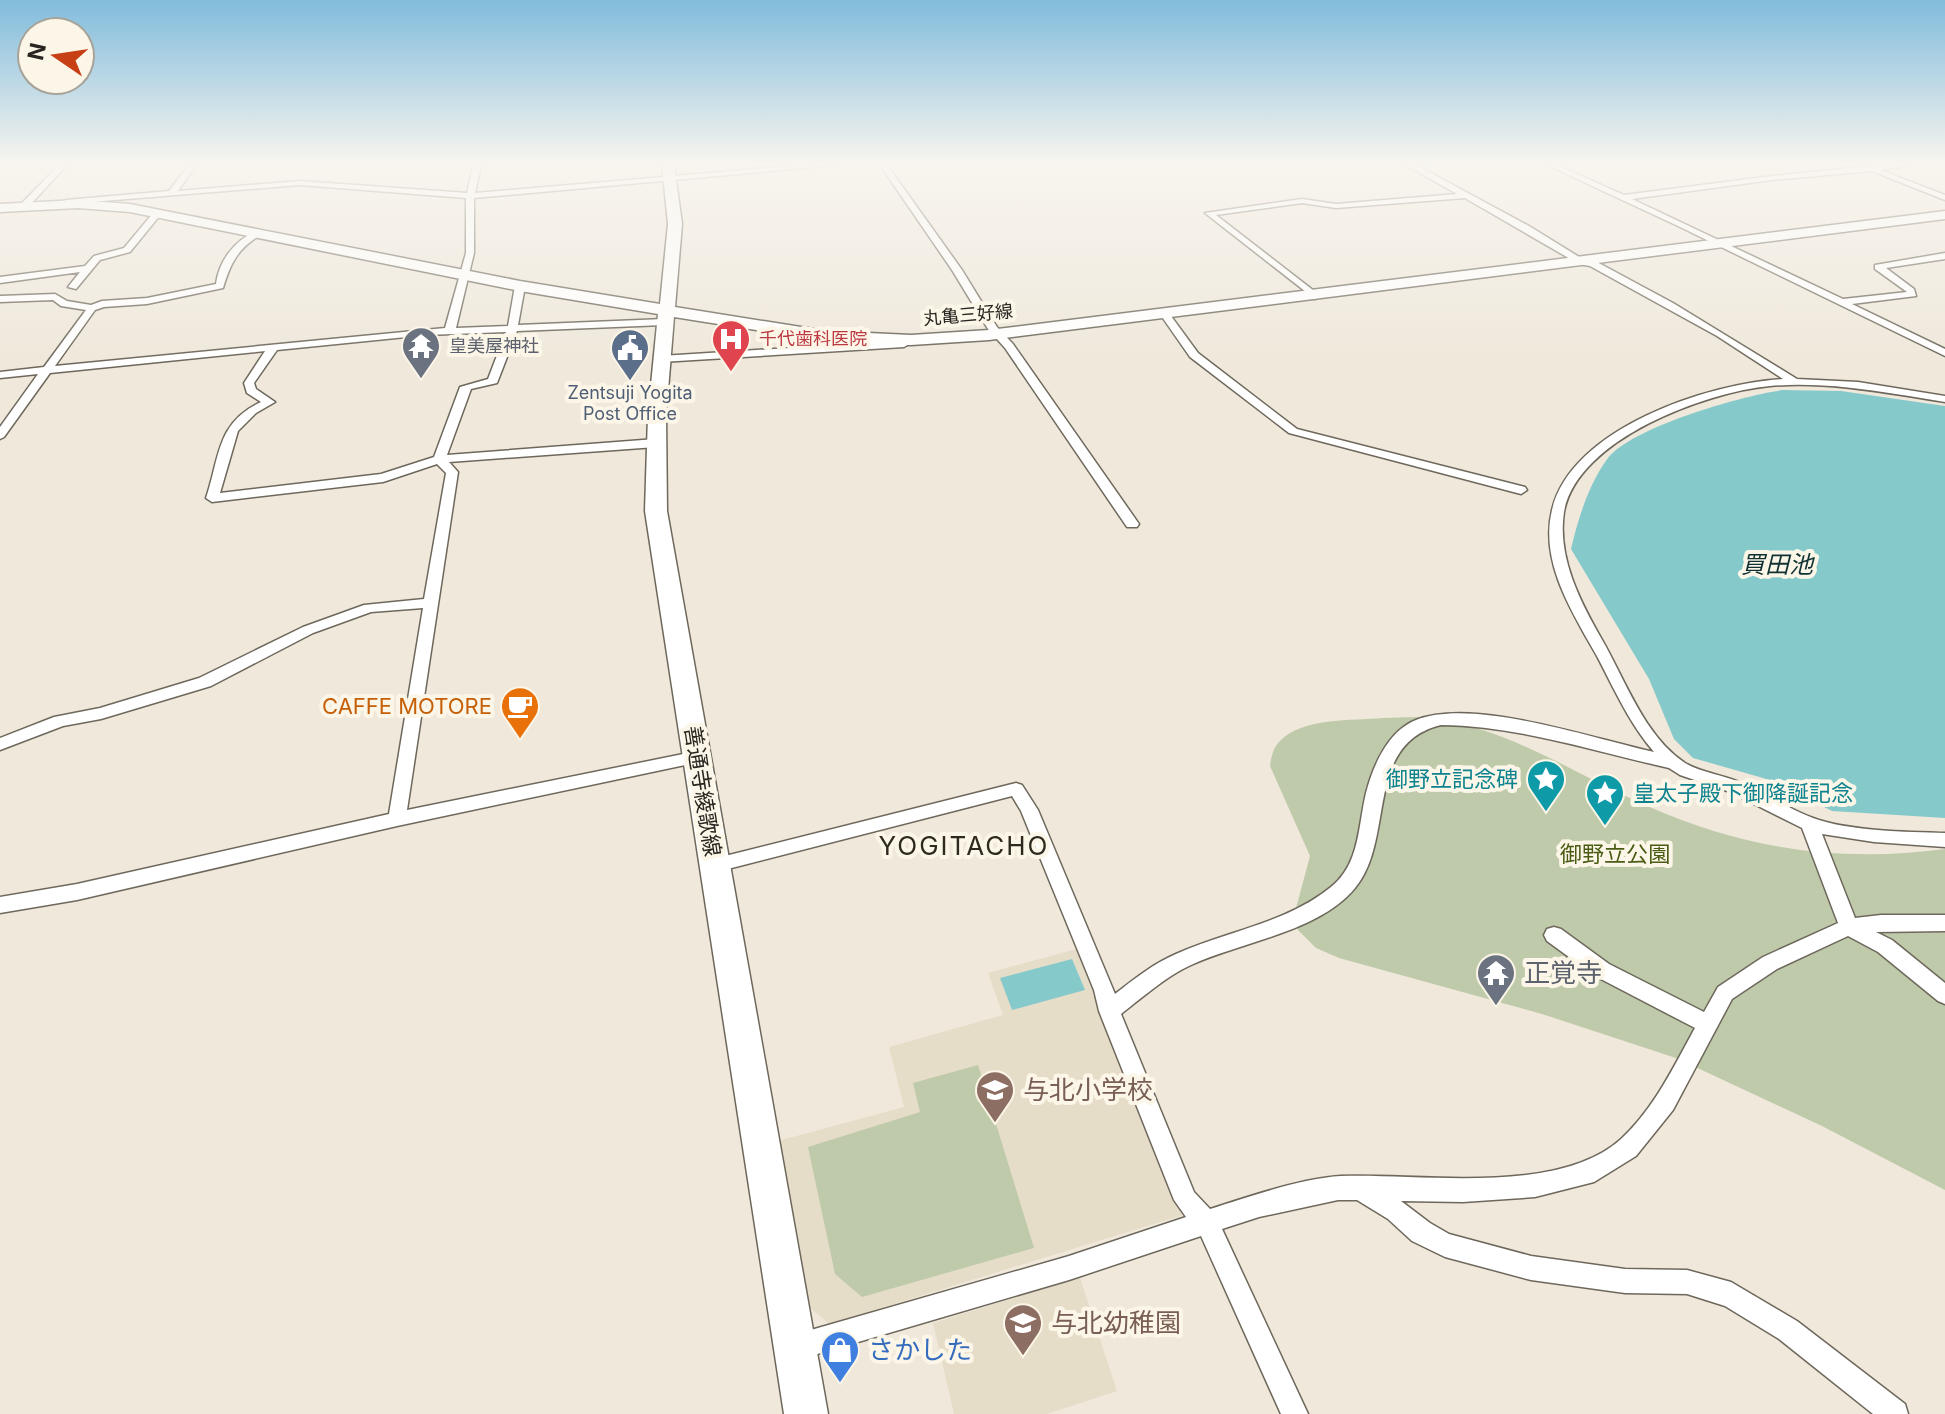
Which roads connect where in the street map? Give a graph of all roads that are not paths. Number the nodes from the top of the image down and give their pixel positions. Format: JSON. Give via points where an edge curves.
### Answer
{"nodes":[{"id":1,"x":143,"y":231,"type":"edge"},
{"id":2,"x":241,"y":231,"type":"edge"},
{"id":3,"x":470,"y":231,"type":"edge"},
{"id":4,"x":674,"y":231,"type":"edge"},
{"id":5,"x":930,"y":231,"type":"edge"},
{"id":6,"x":1232,"y":231,"type":"edge"},
{"id":7,"x":1528,"y":231,"type":"edge"},
{"id":8,"x":1693,"y":231,"type":"edge"},
{"id":9,"x":1822,"y":231,"type":"edge"},
{"id":10,"x":256,"y":234,"type":"junction"},
{"id":11,"x":1722,"y":244,"type":"junction"},
{"id":12,"x":1945,"y":256,"type":"edge"},
{"id":13,"x":1582,"y":262,"type":"junction"},
{"id":14,"x":88,"y":268,"type":"junction"},
{"id":15,"x":463,"y":275,"type":"junction"},
{"id":16,"x":0,"y":280,"type":"edge"},
{"id":17,"x":520,"y":286,"type":"junction"},
{"id":18,"x":73,"y":287,"type":"dead end"},
{"id":19,"x":1315,"y":296,"type":"junction"},
{"id":20,"x":0,"y":299,"type":"edge"},
{"id":21,"x":1842,"y":302,"type":"junction"},
{"id":22,"x":92,"y":308,"type":"junction"},
{"id":23,"x":1165,"y":314,"type":"junction"},
{"id":24,"x":665,"y":316,"type":"junction"},
{"id":25,"x":450,"y":330,"type":"junction"},
{"id":26,"x":512,"y":330,"type":"junction"},
{"id":27,"x":998,"y":334,"type":"junction"},
{"id":28,"x":911,"y":340,"type":"junction"},
{"id":29,"x":273,"y":348,"type":"junction"},
{"id":30,"x":1945,"y":353,"type":"edge"},
{"id":31,"x":661,"y":359,"type":"junction"},
{"id":32,"x":47,"y":370,"type":"junction"},
{"id":33,"x":0,"y":375,"type":"edge"},
{"id":34,"x":1795,"y":382,"type":"junction"},
{"id":35,"x":1945,"y":399,"type":"edge"},
{"id":36,"x":0,"y":435,"type":"edge"},
{"id":37,"x":656,"y":443,"type":"junction"},
{"id":38,"x":439,"y":459,"type":"junction"},
{"id":39,"x":1521,"y":490,"type":"dead end"},
{"id":40,"x":1132,"y":524,"type":"dead end"},
{"id":41,"x":428,"y":603,"type":"junction"},
{"id":42,"x":0,"y":744,"type":"edge"},
{"id":43,"x":698,"y":757,"type":"junction"},
{"id":44,"x":1674,"y":763,"type":"junction"},
{"id":45,"x":397,"y":819,"type":"junction"},
{"id":46,"x":1809,"y":824,"type":"junction"},
{"id":47,"x":1945,"y":840,"type":"edge"},
{"id":48,"x":716,"y":865,"type":"junction"},
{"id":49,"x":0,"y":905,"type":"edge"},
{"id":50,"x":1945,"y":923,"type":"edge"},
{"id":51,"x":1849,"y":927,"type":"junction"},
{"id":52,"x":1554,"y":935,"type":"dead end"},
{"id":53,"x":1945,"y":995,"type":"edge"},
{"id":54,"x":1109,"y":1011,"type":"junction"},
{"id":55,"x":1706,"y":1023,"type":"junction"},
{"id":56,"x":1357,"y":1187,"type":"junction"},
{"id":57,"x":1207,"y":1223,"type":"junction"},
{"id":58,"x":796,"y":1348,"type":"junction"},
{"id":59,"x":806,"y":1414,"type":"edge"},
{"id":60,"x":1295,"y":1414,"type":"edge"},
{"id":61,"x":1895,"y":1414,"type":"edge"}],
"edges":[{"from":1,"to":14,"type":"street","via":[[127,250],[97,258]]},
{"from":2,"to":10,"type":"main road","name":"丸亀三好線"},
{"from":3,"to":15,"type":"street"},
{"from":4,"to":24,"type":"main road","name":"善通寺綾歌線"},
{"from":5,"to":27,"type":"street"},
{"from":6,"to":19,"type":"street"},
{"from":7,"to":13,"type":"street"},
{"from":8,"to":11,"type":"street"},
{"from":9,"to":11,"type":"main road","name":"丸亀三好線"},
{"from":10,"to":15,"type":"main road","name":"丸亀三好線"},
{"from":10,"to":22,"type":"street","via":[[241,241],[227,261],[220,286]]},
{"from":11,"to":13,"type":"main road","name":"丸亀三好線"},
{"from":11,"to":21,"type":"street"},
{"from":12,"to":21,"type":"street","via":[[1878,267],[1913,294]]},
{"from":13,"to":19,"type":"main road","name":"丸亀三好線"},
{"from":13,"to":34,"type":"street","via":[[1743,346]]},
{"from":14,"to":16,"type":"street"},
{"from":14,"to":18,"type":"street"},
{"from":15,"to":17,"type":"main road","name":"丸亀三好線"},
{"from":15,"to":25,"type":"street"},
{"from":17,"to":24,"type":"main road","name":"丸亀三好線"},
{"from":17,"to":26,"type":"street"},
{"from":19,"to":23,"type":"main road","name":"丸亀三好線"},
{"from":20,"to":22,"type":"street","via":[[55,297]]},
{"from":21,"to":30,"type":"street"},
{"from":22,"to":32,"type":"street"},
{"from":23,"to":27,"type":"main road","name":"丸亀三好線"},
{"from":23,"to":39,"type":"street","via":[[1194,355],[1293,431]]},
{"from":24,"to":26,"type":"street"},
{"from":24,"to":28,"type":"main road","name":"丸亀三好線","via":[[826,336]]},
{"from":24,"to":31,"type":"main road","name":"善通寺綾歌線"},
{"from":25,"to":26,"type":"street"},
{"from":25,"to":29,"type":"street"},
{"from":26,"to":38,"type":"street","via":[[493,381],[466,387]]},
{"from":27,"to":28,"type":"main road","name":"丸亀三好線"},
{"from":27,"to":40,"type":"street"},
{"from":28,"to":31,"type":"street"},
{"from":29,"to":32,"type":"street"},
{"from":29,"to":38,"type":"street","via":[[249,383],[251,391],[269,402],[235,423],[220,458],[222,474],[212,498],[383,478]]},
{"from":31,"to":37,"type":"main road","name":"善通寺綾歌線"},
{"from":32,"to":33,"type":"street"},
{"from":32,"to":36,"type":"street"},
{"from":34,"to":35,"type":"street"},
{"from":34,"to":44,"type":"street","via":[[1719,394],[1648,419],[1580,470],[1558,509],[1557,547],[1578,613],[1643,727]]},
{"from":37,"to":38,"type":"street"},
{"from":37,"to":43,"type":"main road","name":"善通寺綾歌線","via":[[656,511]]},
{"from":38,"to":41,"type":"street","via":[[452,472]]},
{"from":41,"to":42,"type":"street","via":[[369,608],[308,630],[205,682],[60,721]]},
{"from":41,"to":45,"type":"street","via":[[417,713]]},
{"from":43,"to":45,"type":"street"},
{"from":43,"to":48,"type":"main road","name":"善通寺綾歌線"},
{"from":44,"to":46,"type":"street","via":[[1759,797]]},
{"from":44,"to":54,"type":"street","via":[[1497,721],[1455,717],[1421,723],[1391,750],[1377,785],[1364,859],[1341,891],[1300,916],[1181,960]]},
{"from":45,"to":49,"type":"street","via":[[274,850]]},
{"from":46,"to":47,"type":"street"},
{"from":46,"to":51,"type":"street"},
{"from":48,"to":54,"type":"street","via":[[1016,789]]},
{"from":48,"to":58,"type":"main road","name":"善通寺綾歌線"},
{"from":50,"to":51,"type":"street"},
{"from":51,"to":53,"type":"street","via":[[1885,946]]},
{"from":51,"to":55,"type":"street","via":[[1770,963],[1725,993]]},
{"from":52,"to":55,"type":"street","via":[[1602,970]]},
{"from":54,"to":57,"type":"street","via":[[1186,1200]]},
{"from":55,"to":56,"type":"street","via":[[1665,1103],[1628,1148],[1586,1174],[1535,1185],[1463,1190]]},
{"from":56,"to":57,"type":"street","via":[[1259,1205]]},
{"from":56,"to":61,"type":"street","via":[[1445,1245],[1531,1268],[1625,1281],[1687,1282],[1731,1295],[1788,1330]]},
{"from":57,"to":58,"type":"street"},
{"from":57,"to":60,"type":"street"},
{"from":58,"to":59,"type":"main road","name":"善通寺綾歌線"}]}
